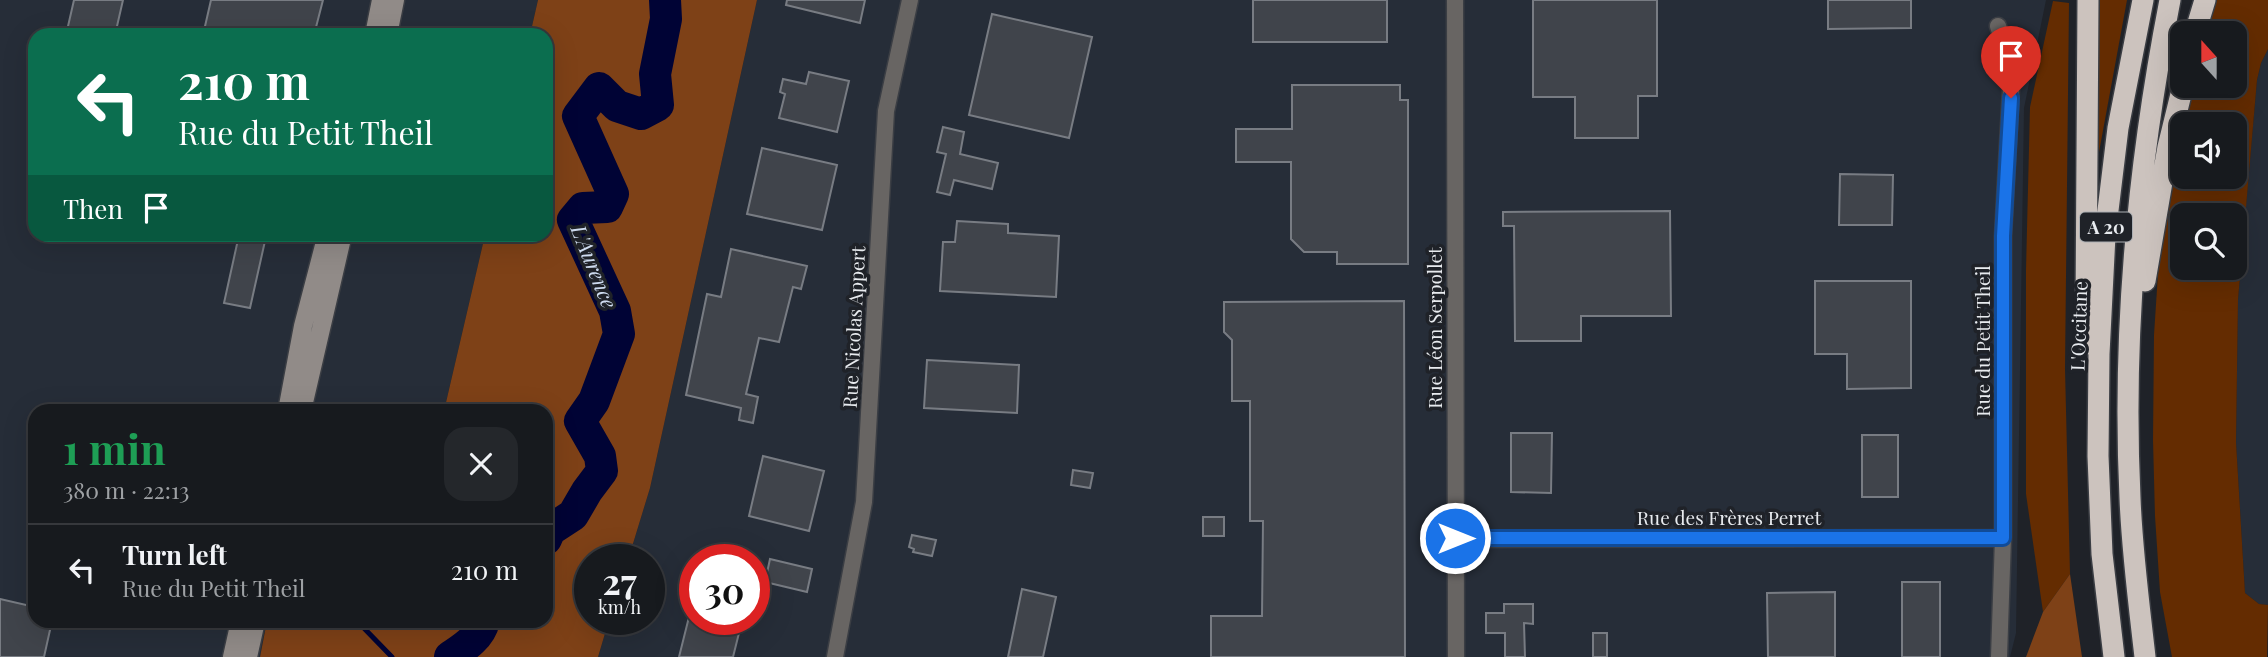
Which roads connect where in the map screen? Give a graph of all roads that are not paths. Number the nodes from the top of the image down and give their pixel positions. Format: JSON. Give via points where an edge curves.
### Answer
{"nodes":[{"id":1,"x":382,"y":0,"type":"edge"},
{"id":2,"x":395,"y":0,"type":"edge"},
{"id":3,"x":910,"y":0,"type":"edge"},
{"id":4,"x":1455,"y":0,"type":"edge"},
{"id":5,"x":2088,"y":0,"type":"edge"},
{"id":6,"x":2143,"y":0,"type":"edge"},
{"id":7,"x":2170,"y":0,"type":"edge"},
{"id":8,"x":2205,"y":0,"type":"edge"},
{"id":9,"x":2199,"y":21,"type":"edge"},
{"id":10,"x":1998,"y":26,"type":"dead end"},
{"id":11,"x":376,"y":28,"type":"edge"},
{"id":12,"x":389,"y":28,"type":"edge"},
{"id":13,"x":2180,"y":98,"type":"edge"},
{"id":14,"x":325,"y":242,"type":"edge"},
{"id":15,"x":341,"y":242,"type":"edge"},
{"id":16,"x":288,"y":404,"type":"edge"},
{"id":17,"x":304,"y":404,"type":"edge"},
{"id":18,"x":2128,"y":429,"type":"junction"},
{"id":19,"x":2098,"y":457,"type":"junction"},
{"id":20,"x":1455,"y":538,"type":"junction"},
{"id":21,"x":2003,"y":538,"type":"junction"},
{"id":22,"x":238,"y":628,"type":"edge"},
{"id":23,"x":254,"y":628,"type":"edge"},
{"id":24,"x":232,"y":657,"type":"edge"},
{"id":25,"x":248,"y":657,"type":"edge"},
{"id":26,"x":835,"y":657,"type":"edge"},
{"id":27,"x":1456,"y":657,"type":"edge"},
{"id":28,"x":1999,"y":657,"type":"edge"},
{"id":29,"x":2114,"y":657,"type":"edge"},
{"id":30,"x":2145,"y":657,"type":"edge"}],
"edges":[{"from":1,"to":11,"type":"street"},
{"from":2,"to":12,"type":"street"},
{"from":3,"to":26,"type":"street","name":"Rue Nicolas Appert","via":[[886,111],[864,502]]},
{"from":4,"to":20,"type":"street","name":"Rue Léon Serpollet"},
{"from":5,"to":19,"type":"highway","via":[[2085,309]]},
{"from":6,"to":19,"type":"highway","name":"L'Occitane","number":"A 20","via":[[2118,128],[2105,235]]},
{"from":7,"to":18,"type":"highway","number":"A 20","via":[[2142,170],[2131,298]]},
{"from":8,"to":9,"type":"highway"},
{"from":10,"to":21,"type":"street","name":"Rue du Petit Theil","via":[[2012,71],[2003,236]]},
{"from":13,"to":18,"type":"highway","via":[[2147,267]]},
{"from":14,"to":16,"type":"street"},
{"from":15,"to":17,"type":"street"},
{"from":18,"to":30,"type":"highway","number":"A 20","via":[[2134,563]]},
{"from":19,"to":29,"type":"highway","name":"L'Occitane","number":"A 20","via":[[2102,554]]},
{"from":20,"to":21,"type":"street","name":"Rue des Frères Perret"},
{"from":20,"to":27,"type":"street","name":"Rue Léon Serpollet"},
{"from":21,"to":28,"type":"street","name":"Rue du Petit Theil"},
{"from":22,"to":24,"type":"street"},
{"from":23,"to":25,"type":"street"}]}
